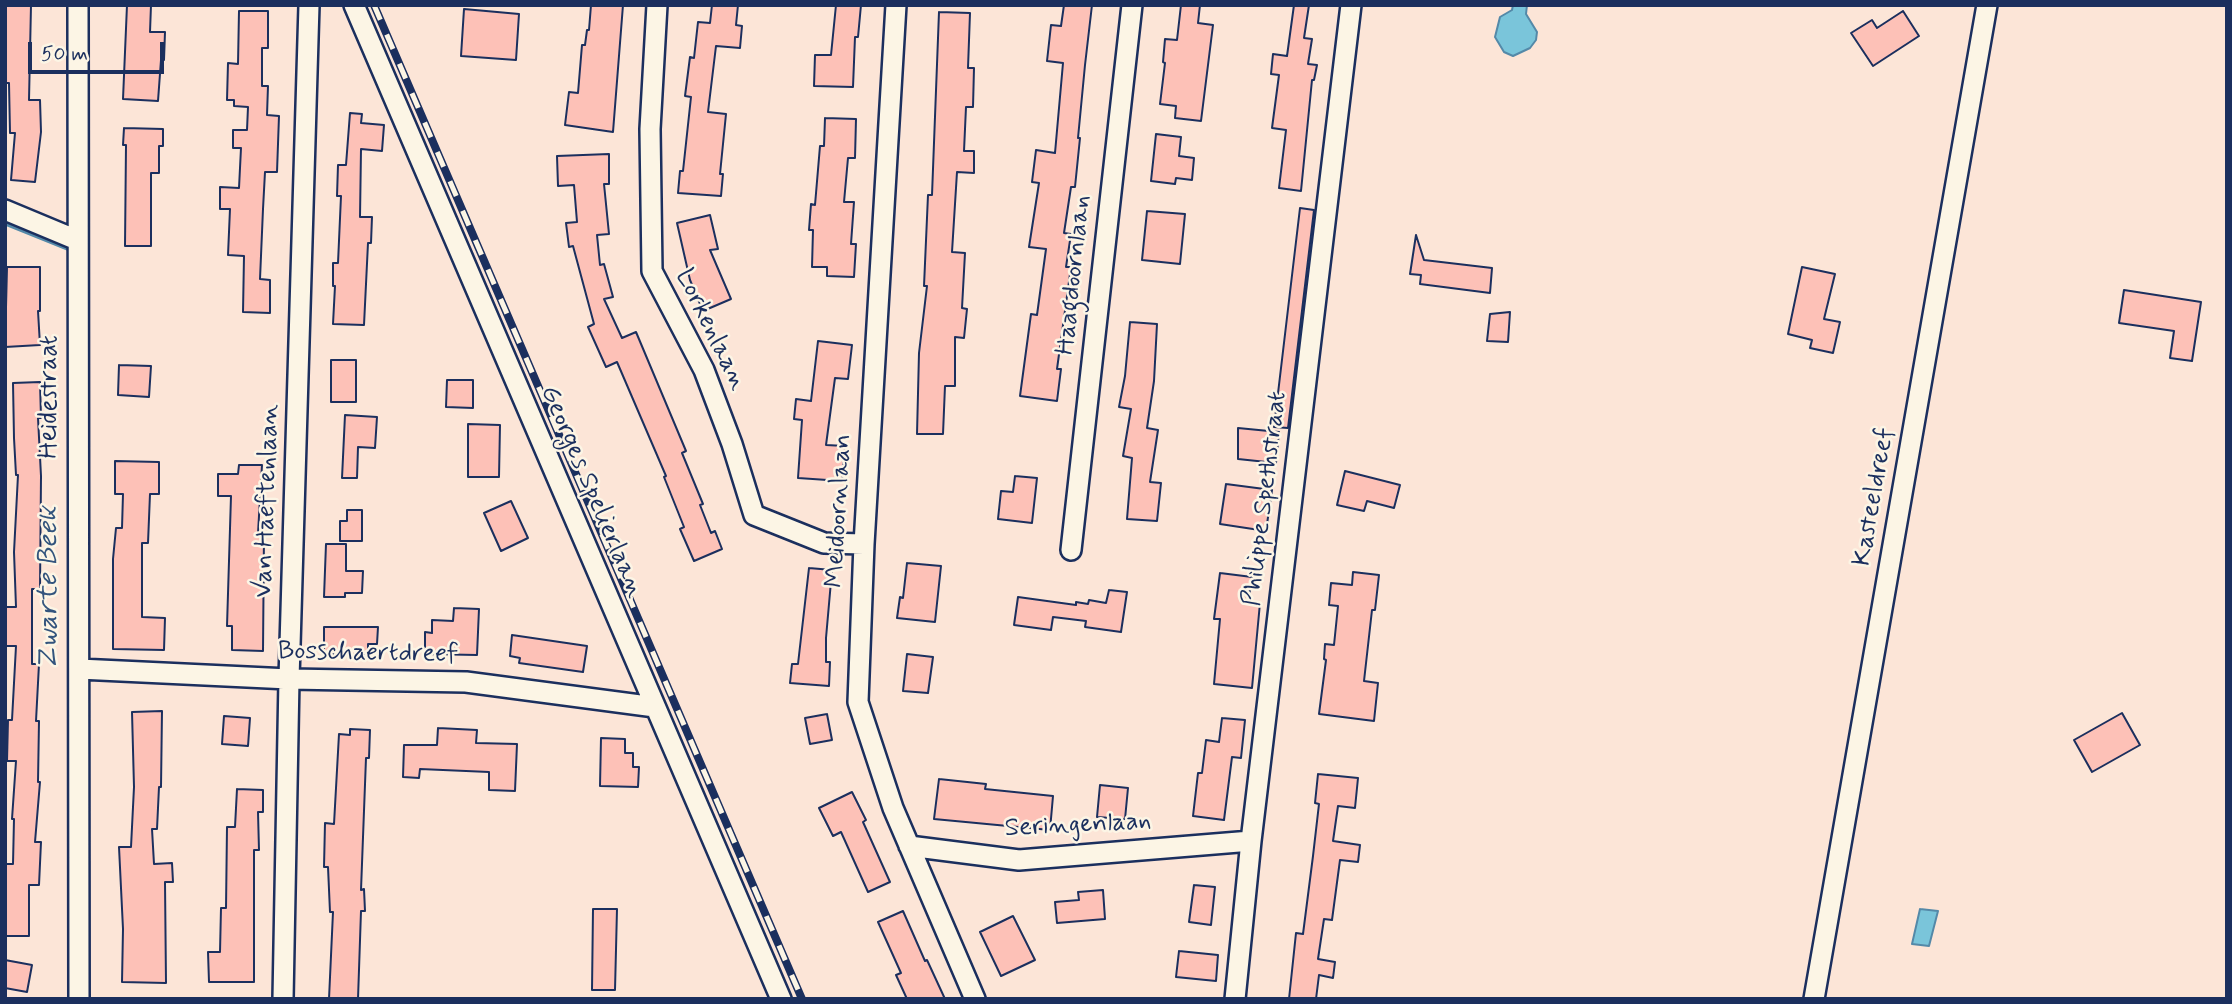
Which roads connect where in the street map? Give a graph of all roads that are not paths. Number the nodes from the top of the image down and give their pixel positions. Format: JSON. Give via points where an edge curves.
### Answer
{"nodes":[{"id":1,"x":78,"y":5,"type":"edge"},
{"id":2,"x":309,"y":5,"type":"edge"},
{"id":3,"x":354,"y":5,"type":"edge"},
{"id":4,"x":657,"y":5,"type":"edge"},
{"id":5,"x":896,"y":5,"type":"edge"},
{"id":6,"x":1132,"y":5,"type":"edge"},
{"id":7,"x":1352,"y":5,"type":"edge"},
{"id":8,"x":1987,"y":5,"type":"edge"},
{"id":9,"x":5,"y":210,"type":"edge"},
{"id":10,"x":77,"y":240,"type":"junction"},
{"id":11,"x":864,"y":544,"type":"junction"},
{"id":12,"x":1071,"y":550,"type":"dead end"},
{"id":13,"x":79,"y":670,"type":"junction"},
{"id":14,"x":289,"y":679,"type":"junction"},
{"id":15,"x":655,"y":707,"type":"junction"},
{"id":16,"x":1251,"y":841,"type":"junction"},
{"id":17,"x":909,"y":846,"type":"junction"},
{"id":18,"x":79,"y":999,"type":"edge"},
{"id":19,"x":283,"y":999,"type":"edge"},
{"id":20,"x":781,"y":999,"type":"edge"},
{"id":21,"x":975,"y":999,"type":"edge"},
{"id":22,"x":1235,"y":999,"type":"edge"},
{"id":23,"x":1814,"y":999,"type":"edge"}],
"edges":[{"from":1,"to":10,"type":"street","name":"Heidestraat"},
{"from":2,"to":14,"type":"street","name":"Van Haeftenlaan"},
{"from":3,"to":15,"type":"street","name":"Georges Spelierlaan"},
{"from":4,"to":11,"type":"street","name":"Lorkenlaan","via":[[650,129],[652,271],[704,370],[754,515],[824,543]]},
{"from":5,"to":11,"type":"street","name":"Meidoornlaan"},
{"from":6,"to":12,"type":"street","name":"Haagdoornlaan"},
{"from":7,"to":16,"type":"street","name":"Philippe Spethstraat"},
{"from":8,"to":23,"type":"street","name":"Kasteeldreef"},
{"from":9,"to":10,"type":"street"},
{"from":10,"to":13,"type":"street","name":"Heidestraat"},
{"from":11,"to":17,"type":"street","name":"Meidoornlaan","via":[[858,702]]},
{"from":13,"to":14,"type":"street","name":"Bosschaertdreef"},
{"from":13,"to":18,"type":"street","name":"Heidestraat"},
{"from":14,"to":15,"type":"street","name":"Bosschaertdreef","via":[[466,682]]},
{"from":14,"to":19,"type":"street","name":"Van Haeftenlaan"},
{"from":15,"to":20,"type":"street","name":"Georges Spelierlaan"},
{"from":16,"to":17,"type":"street","name":"Seringenlaan","via":[[1019,860]]},
{"from":16,"to":22,"type":"street","name":"Philippe Spethstraat"},
{"from":17,"to":21,"type":"street","name":"Meidoornlaan"}]}
